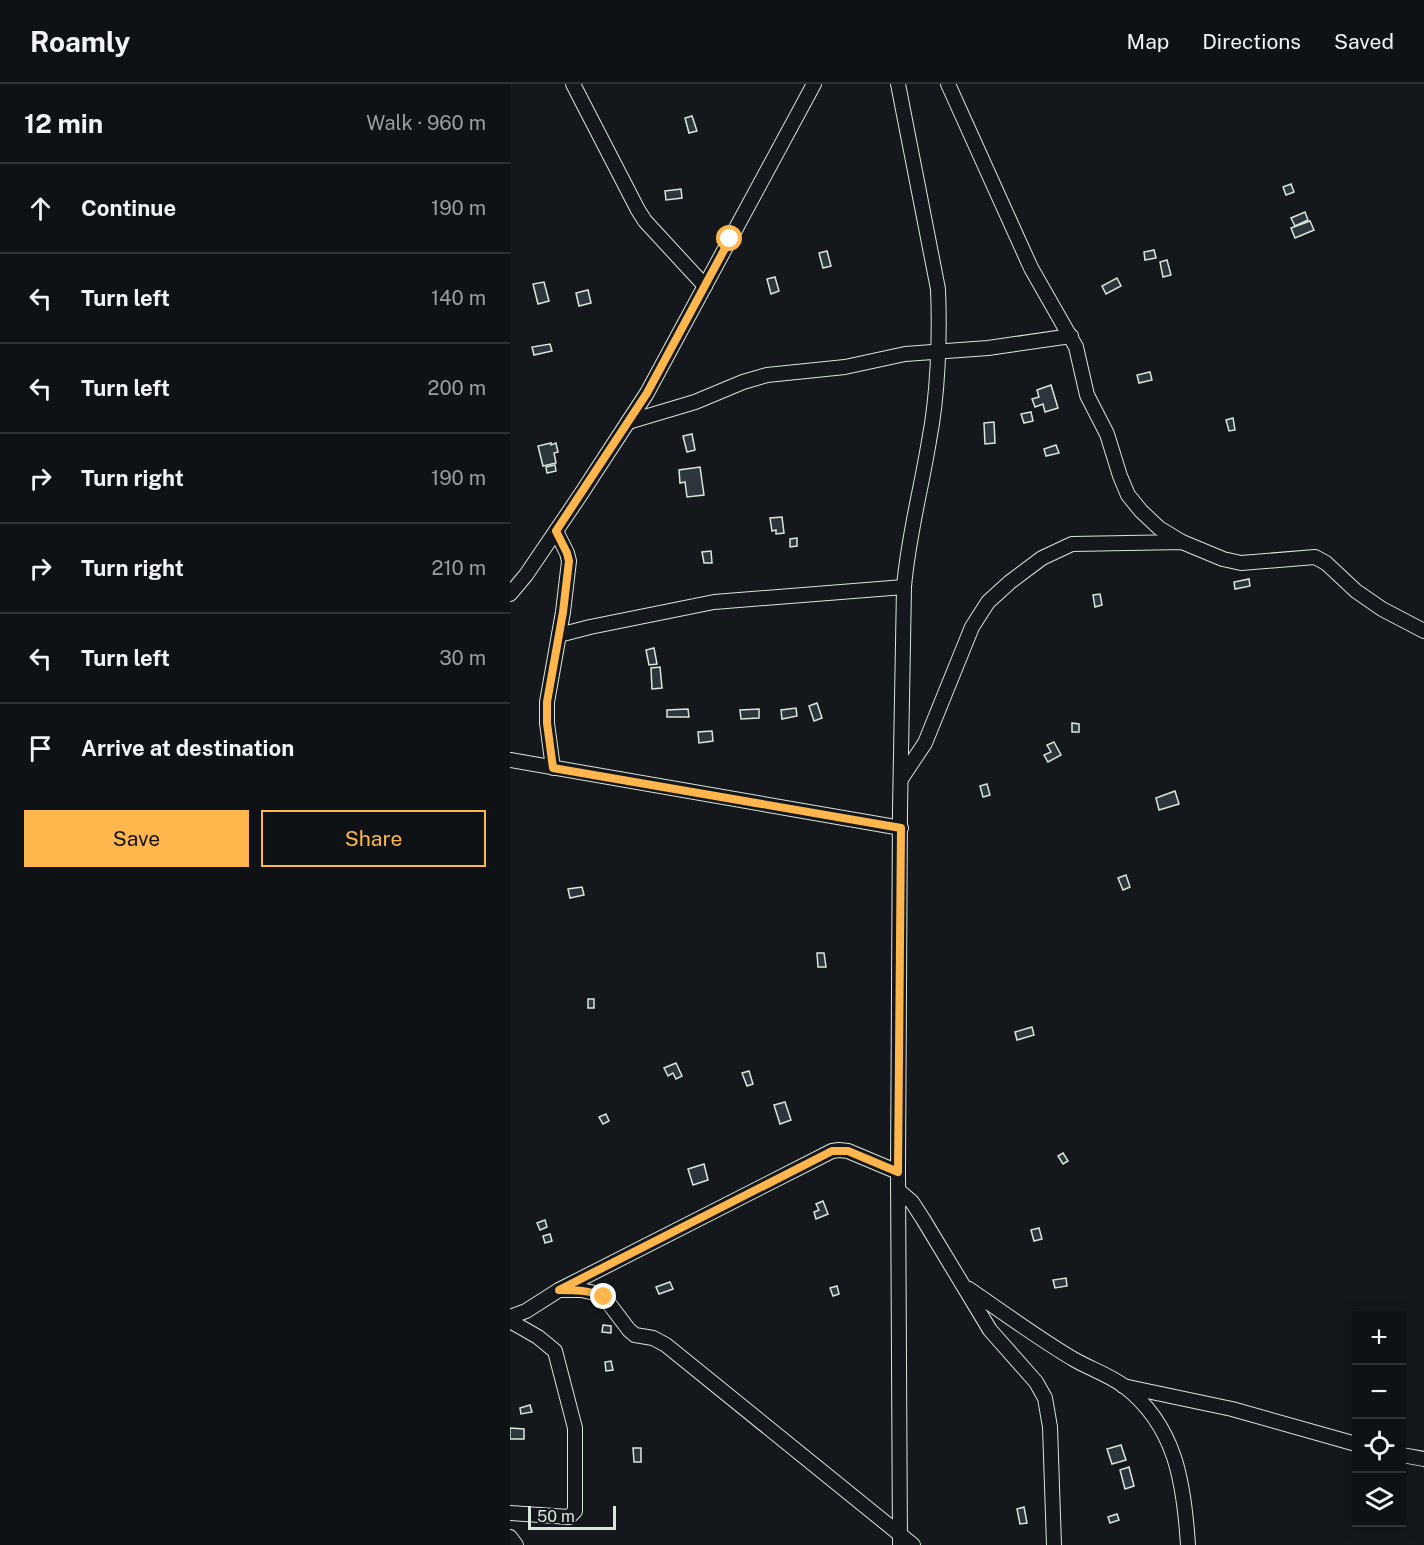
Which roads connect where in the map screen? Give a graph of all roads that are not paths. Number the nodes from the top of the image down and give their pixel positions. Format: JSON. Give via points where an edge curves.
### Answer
{"nodes":[{"id":1,"x":573,"y":84,"type":"edge"},
{"id":2,"x":814,"y":84,"type":"edge"},
{"id":3,"x":898,"y":84,"type":"edge"},
{"id":4,"x":948,"y":84,"type":"edge"},
{"id":5,"x":705,"y":286,"type":"junction"},
{"id":6,"x":1071,"y":336,"type":"junction"},
{"id":7,"x":937,"y":352,"type":"junction"},
{"id":8,"x":628,"y":422,"type":"junction"},
{"id":9,"x":556,"y":531,"type":"junction"},
{"id":10,"x":1182,"y":542,"type":"junction"},
{"id":11,"x":904,"y":587,"type":"junction"},
{"id":12,"x":510,"y":594,"type":"edge"},
{"id":13,"x":1424,"y":631,"type":"edge"},
{"id":14,"x":559,"y":635,"type":"junction"},
{"id":15,"x":510,"y":760,"type":"edge"},
{"id":16,"x":553,"y":768,"type":"junction"},
{"id":17,"x":901,"y":779,"type":"junction"},
{"id":18,"x":901,"y":828,"type":"junction"},
{"id":19,"x":898,"y":1172,"type":"junction"},
{"id":20,"x":898,"y":1190,"type":"junction"},
{"id":21,"x":964,"y":1286,"type":"junction"},
{"id":22,"x":559,"y":1290,"type":"junction"},
{"id":23,"x":512,"y":1325,"type":"edge"},
{"id":24,"x":1123,"y":1386,"type":"junction"},
{"id":25,"x":1352,"y":1443,"type":"edge"},
{"id":26,"x":1406,"y":1456,"type":"edge"},
{"id":27,"x":1424,"y":1459,"type":"edge"},
{"id":28,"x":510,"y":1513,"type":"edge"},
{"id":29,"x":510,"y":1537,"type":"edge"},
{"id":30,"x":900,"y":1540,"type":"edge"},
{"id":31,"x":516,"y":1545,"type":"edge"},
{"id":32,"x":913,"y":1545,"type":"edge"},
{"id":33,"x":1054,"y":1545,"type":"edge"},
{"id":34,"x":1188,"y":1545,"type":"edge"}],
"edges":[{"from":1,"to":5,"type":"street","via":[[645,221]]},
{"from":2,"to":5,"type":"street"},
{"from":3,"to":7,"type":"street","via":[[938,289]]},
{"from":4,"to":6,"type":"street","via":[[1031,268]]},
{"from":5,"to":8,"type":"street"},
{"from":6,"to":7,"type":"street"},
{"from":6,"to":10,"type":"street","via":[[1086,395],[1107,434],[1128,495],[1159,528]]},
{"from":7,"to":8,"type":"street","via":[[767,375]]},
{"from":7,"to":11,"type":"street","via":[[930,440]]},
{"from":8,"to":9,"type":"street"},
{"from":9,"to":12,"type":"street"},
{"from":9,"to":14,"type":"street","via":[[569,561]]},
{"from":10,"to":13,"type":"street","via":[[1241,563],[1315,557],[1382,609]]},
{"from":10,"to":17,"type":"street","via":[[1072,544],[1042,558],[1010,582],[988,602],[972,627],[925,743]]},
{"from":11,"to":14,"type":"street","via":[[714,602]]},
{"from":11,"to":17,"type":"street"},
{"from":14,"to":16,"type":"street","via":[[546,708]]},
{"from":15,"to":16,"type":"street"},
{"from":16,"to":18,"type":"street"},
{"from":17,"to":18,"type":"street"},
{"from":18,"to":19,"type":"street"},
{"from":19,"to":20,"type":"street"},
{"from":19,"to":22,"type":"street","via":[[848,1151],[832,1151]]},
{"from":20,"to":21,"type":"street","via":[[912,1202]]},
{"from":20,"to":30,"type":"street"},
{"from":21,"to":24,"type":"street","via":[[1076,1360]]},
{"from":21,"to":33,"type":"street","via":[[990,1329],[1045,1398],[1050,1427]]},
{"from":22,"to":23,"type":"street"},
{"from":22,"to":30,"type":"street","via":[[581,1290],[604,1297],[635,1335],[666,1345]]},
{"from":23,"to":28,"type":"street","via":[[538,1337],[555,1351],[575,1428],[575,1511],[569,1517]]},
{"from":24,"to":25,"type":"street","via":[[1232,1409]]},
{"from":24,"to":34,"type":"street","via":[[1160,1423],[1174,1455]]},
{"from":26,"to":27,"type":"street"},
{"from":29,"to":31,"type":"street"},
{"from":30,"to":32,"type":"street"}]}
